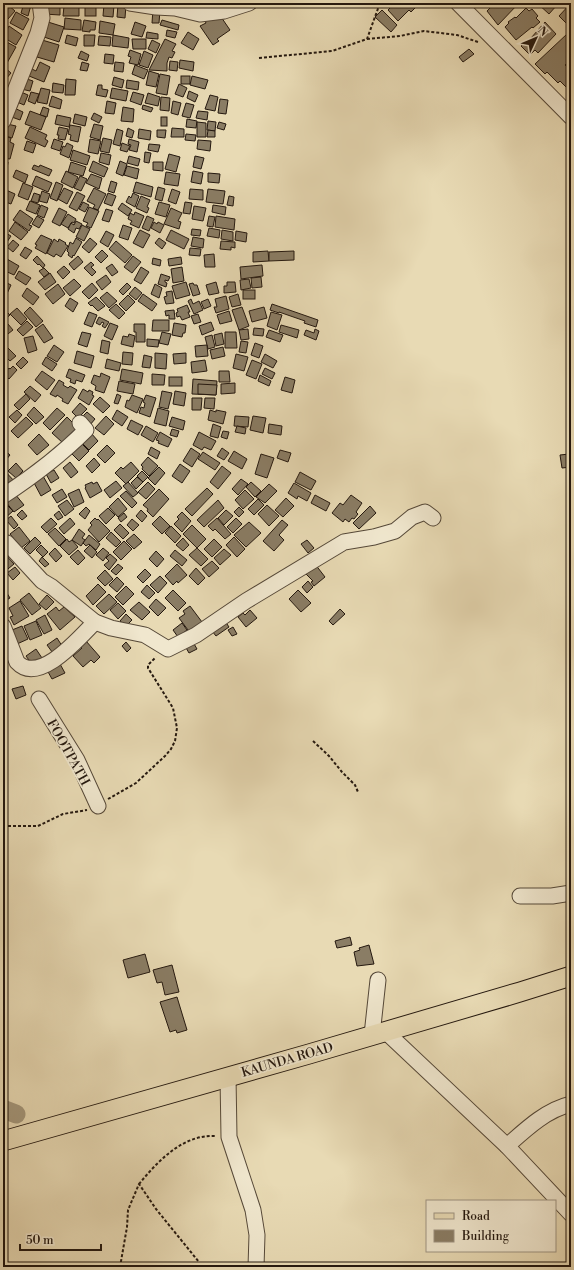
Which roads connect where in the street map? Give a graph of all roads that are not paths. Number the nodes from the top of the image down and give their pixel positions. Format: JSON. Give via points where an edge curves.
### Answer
{"nodes":[{"id":1,"x":40,"y":3,"type":"edge"},
{"id":2,"x":130,"y":3,"type":"edge"},
{"id":3,"x":249,"y":3,"type":"edge"},
{"id":4,"x":458,"y":3,"type":"edge"},
{"id":5,"x":571,"y":117,"type":"edge"},
{"id":6,"x":3,"y":121,"type":"edge"},
{"id":7,"x":80,"y":423,"type":"dead end"},
{"id":8,"x":3,"y":496,"type":"edge"},
{"id":9,"x":432,"y":518,"type":"dead end"},
{"id":10,"x":3,"y":542,"type":"edge"},
{"id":11,"x":95,"y":622,"type":"junction"},
{"id":12,"x":3,"y":626,"type":"edge"},
{"id":13,"x":38,"y":700,"type":"dead end"},
{"id":14,"x":98,"y":806,"type":"road end"},
{"id":15,"x":571,"y":893,"type":"edge"},
{"id":16,"x":520,"y":896,"type":"dead end"},
{"id":17,"x":571,"y":976,"type":"edge"},
{"id":18,"x":378,"y":980,"type":"dead end"},
{"id":19,"x":379,"y":1033,"type":"junction"},
{"id":20,"x":228,"y":1076,"type":"junction"},
{"id":21,"x":571,"y":1104,"type":"edge"},
{"id":22,"x":3,"y":1141,"type":"edge"},
{"id":23,"x":507,"y":1146,"type":"junction"},
{"id":24,"x":571,"y":1214,"type":"edge"},
{"id":25,"x":256,"y":1267,"type":"edge"}],
"edges":[{"from":1,"to":6,"type":"street","via":[[42,18],[38,33]]},
{"from":2,"to":3,"type":"street","via":[[156,8],[175,8],[200,14],[224,11]]},
{"from":4,"to":5,"type":"street"},
{"from":7,"to":8,"type":"street","via":[[86,430],[78,438]]},
{"from":9,"to":11,"type":"street","via":[[425,512],[412,517],[395,531],[374,538],[344,542],[246,601],[196,635],[168,649],[145,635]]},
{"from":10,"to":11,"type":"street","via":[[7,543],[42,581]]},
{"from":11,"to":12,"type":"street","via":[[65,652],[47,665],[33,669],[27,669],[17,662]]},
{"from":13,"to":14,"type":"street","name":"FOOTPATH","via":[[77,760]]},
{"from":15,"to":16,"type":"street"},
{"from":17,"to":19,"type":"main road","name":"KAUNDA ROAD"},
{"from":18,"to":19,"type":"street"},
{"from":19,"to":20,"type":"main road","name":"KAUNDA ROAD"},
{"from":19,"to":23,"type":"street"},
{"from":20,"to":22,"type":"main road","name":"KAUNDA ROAD"},
{"from":20,"to":25,"type":"street","via":[[229,1136],[252,1210],[257,1235]]},
{"from":21,"to":23,"type":"street","via":[[535,1122]]},
{"from":23,"to":24,"type":"street"}]}
